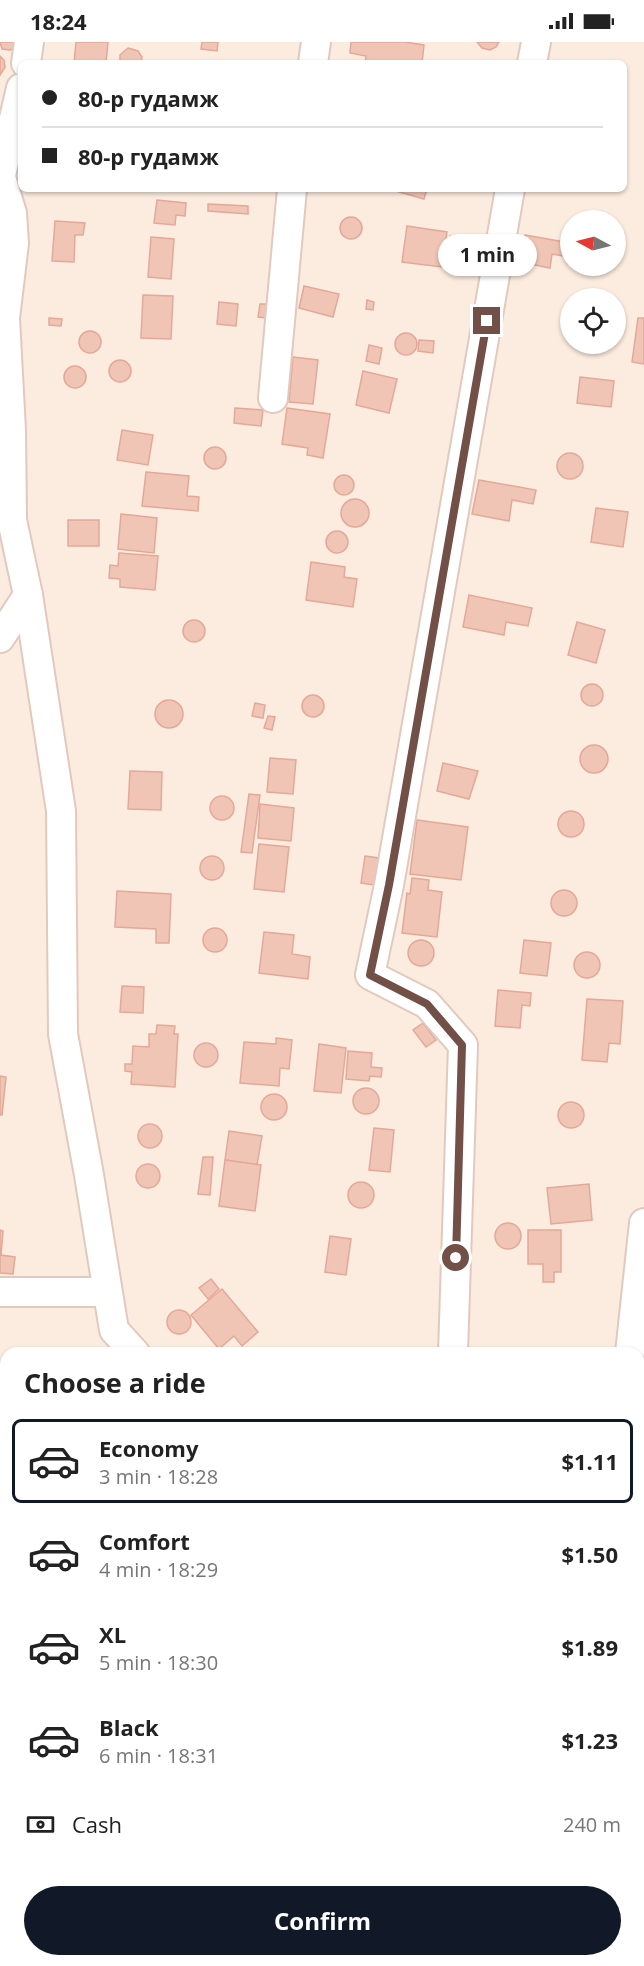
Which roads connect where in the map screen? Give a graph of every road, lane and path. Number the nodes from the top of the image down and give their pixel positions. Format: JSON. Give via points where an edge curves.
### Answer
{"nodes":[{"id":1,"x":29,"y":42,"type":"edge"},
{"id":2,"x":316,"y":42,"type":"edge"},
{"id":3,"x":536,"y":42,"type":"edge"},
{"id":4,"x":26,"y":60,"type":"edge"},
{"id":5,"x":313,"y":60,"type":"edge"},
{"id":6,"x":533,"y":60,"type":"edge"},
{"id":7,"x":18,"y":100,"type":"edge"},
{"id":8,"x":0,"y":175,"type":"edge"},
{"id":9,"x":292,"y":192,"type":"edge"},
{"id":10,"x":509,"y":192,"type":"edge"},
{"id":11,"x":273,"y":398,"type":"dead end"},
{"id":12,"x":6,"y":509,"type":"edge"},
{"id":13,"x":28,"y":595,"type":"junction"},
{"id":14,"x":0,"y":638,"type":"edge"},
{"id":15,"x":644,"y":1223,"type":"edge"},
{"id":16,"x":0,"y":1292,"type":"edge"},
{"id":17,"x":107,"y":1292,"type":"junction"},
{"id":18,"x":114,"y":1341,"type":"edge"},
{"id":19,"x":453,"y":1347,"type":"edge"},
{"id":20,"x":631,"y":1347,"type":"edge"}],
"edges":[{"from":1,"to":4,"type":"street"},
{"from":2,"to":5,"type":"street"},
{"from":3,"to":6,"type":"street"},
{"from":7,"to":8,"type":"street"},
{"from":8,"to":12,"type":"street","via":[[12,213],[14,243],[5,318],[11,430]]},
{"from":9,"to":11,"type":"street"},
{"from":10,"to":19,"type":"street","via":[[370,975],[427,1004],[462,1045]]},
{"from":12,"to":13,"type":"street"},
{"from":13,"to":14,"type":"street"},
{"from":13,"to":17,"type":"street","via":[[62,811],[63,1034]]},
{"from":15,"to":20,"type":"street"},
{"from":16,"to":17,"type":"street"},
{"from":17,"to":18,"type":"street"}]}
